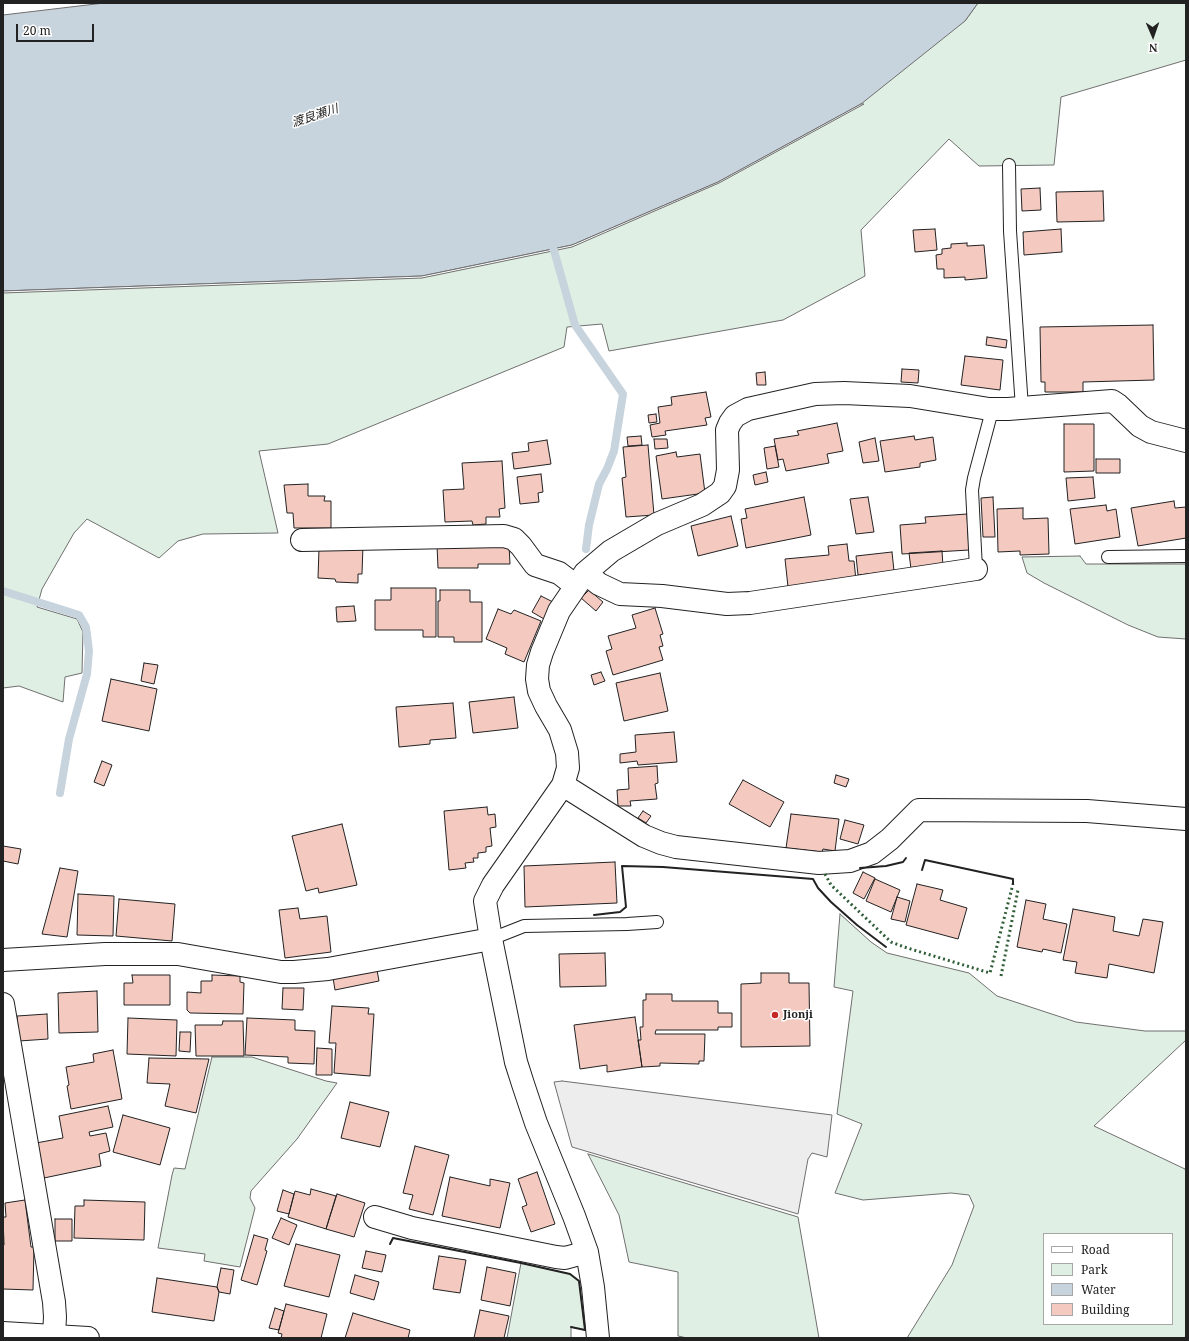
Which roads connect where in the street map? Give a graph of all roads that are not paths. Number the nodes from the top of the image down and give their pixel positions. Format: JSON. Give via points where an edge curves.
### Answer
{"nodes":[{"id":1,"x":1009,"y":165,"type":"dead end"},
{"id":2,"x":1022,"y":408,"type":"junction"},
{"id":3,"x":989,"y":409,"type":"junction"},
{"id":4,"x":1186,"y":441,"type":"edge"},
{"id":5,"x":302,"y":540,"type":"dead end"},
{"id":6,"x":1186,"y":556,"type":"edge"},
{"id":7,"x":1108,"y":557,"type":"dead end"},
{"id":8,"x":976,"y":569,"type":"joint"},
{"id":9,"x":580,"y":580,"type":"junction"},
{"id":10,"x":563,"y":785,"type":"junction"},
{"id":11,"x":1186,"y":819,"type":"edge"},
{"id":12,"x":657,"y":922,"type":"dead end"},
{"id":13,"x":491,"y":939,"type":"junction"},
{"id":14,"x":3,"y":960,"type":"edge"},
{"id":15,"x":3,"y":1004,"type":"edge"},
{"id":16,"x":7,"y":1058,"type":"edge"},
{"id":17,"x":376,"y":1217,"type":"dead end"},
{"id":18,"x":587,"y":1252,"type":"junction"},
{"id":19,"x":3,"y":1333,"type":"edge"},
{"id":20,"x":62,"y":1336,"type":"edge"},
{"id":21,"x":88,"y":1338,"type":"edge"},
{"id":22,"x":598,"y":1338,"type":"edge"}],
"edges":[{"from":1,"to":2,"type":"lane","via":[[1010,231]]},
{"from":2,"to":3,"type":"street"},
{"from":2,"to":4,"type":"street","via":[[1112,401],[1140,426],[1151,432]]},
{"from":3,"to":8,"type":"lane","via":[[990,418],[972,490]]},
{"from":3,"to":9,"type":"street","via":[[910,396],[844,393],[815,394],[748,409],[735,416],[727,430],[728,470],[725,486],[720,493],[702,505],[657,524],[611,551]]},
{"from":5,"to":9,"type":"street","via":[[504,536],[514,539],[535,565]]},
{"from":6,"to":7,"type":"lane"},
{"from":8,"to":9,"type":"street","via":[[750,603],[727,604],[620,594],[599,584]]},
{"from":9,"to":10,"type":"street","via":[[559,611],[538,665],[539,690],[560,730],[567,753],[568,768]]},
{"from":10,"to":11,"type":"street","via":[[644,836],[661,843],[676,847],[819,863],[850,861],[872,853],[919,810],[1086,811]]},
{"from":10,"to":13,"type":"street","via":[[488,893],[485,901]]},
{"from":12,"to":13,"type":"lane","via":[[524,926]]},
{"from":13,"to":14,"type":"street","via":[[328,969],[294,972],[178,954],[105,954]]},
{"from":13,"to":18,"type":"street","via":[[522,1084]]},
{"from":15,"to":16,"type":"street"},
{"from":16,"to":20,"type":"street","via":[[55,1317]]},
{"from":17,"to":18,"type":"street","via":[[412,1228],[556,1257],[565,1258]]},
{"from":18,"to":22,"type":"street"},
{"from":19,"to":20,"type":"street"},
{"from":20,"to":21,"type":"street"}]}
